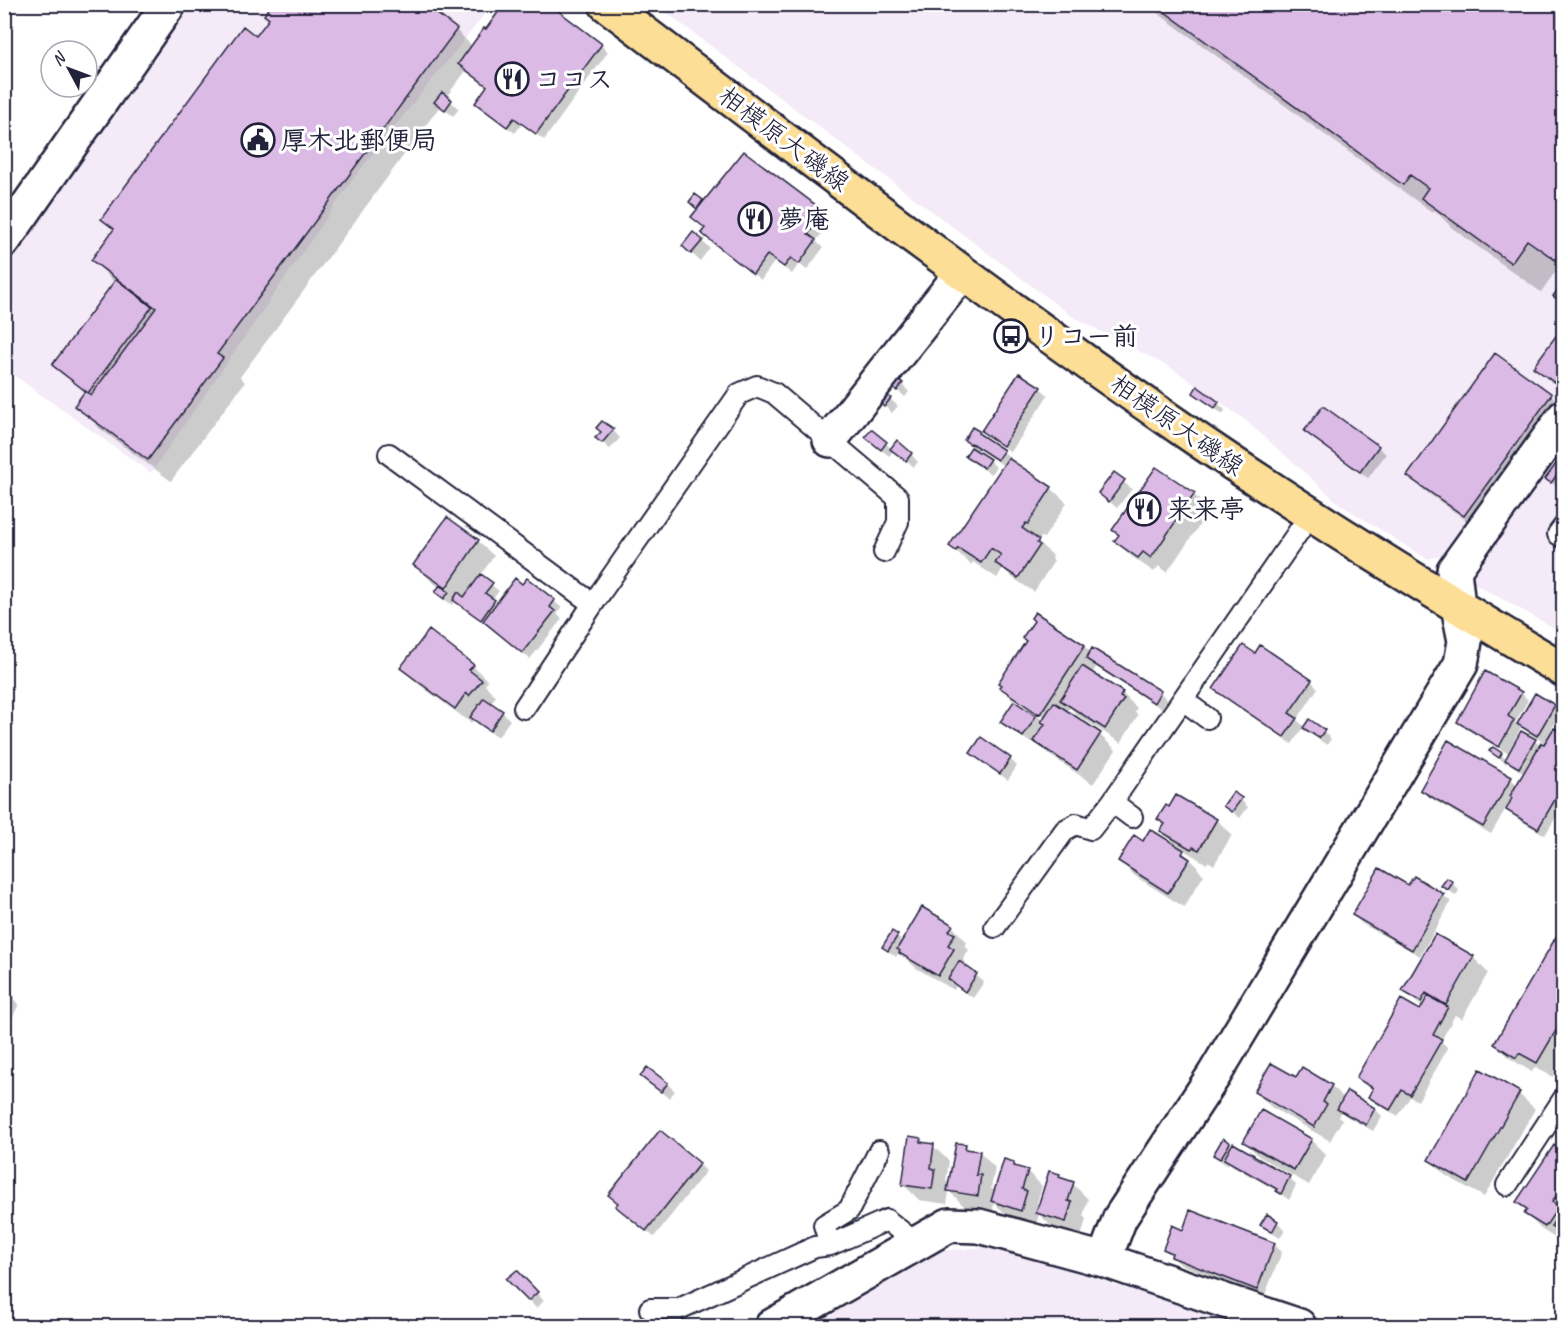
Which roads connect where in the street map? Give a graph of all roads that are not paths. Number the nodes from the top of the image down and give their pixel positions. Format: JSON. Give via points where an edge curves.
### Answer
{"nodes":[{"id":1,"x":169,"y":4,"type":"edge"},
{"id":2,"x":606,"y":4,"type":"edge"},
{"id":3,"x":4,"y":240,"type":"edge"},
{"id":4,"x":962,"y":273,"type":"junction"},
{"id":5,"x":1563,"y":417,"type":"edge"},
{"id":6,"x":830,"y":440,"type":"junction"},
{"id":7,"x":389,"y":453,"type":"dead end"},
{"id":8,"x":1310,"y":515,"type":"junction"},
{"id":9,"x":1563,"y":526,"type":"edge"},
{"id":10,"x":1563,"y":538,"type":"edge"},
{"id":11,"x":884,"y":552,"type":"dead end"},
{"id":12,"x":592,"y":604,"type":"junction"},
{"id":13,"x":1458,"y":606,"type":"junction"},
{"id":14,"x":1563,"y":670,"type":"edge"},
{"id":15,"x":1183,"y":700,"type":"junction"},
{"id":16,"x":524,"y":708,"type":"dead end"},
{"id":17,"x":1207,"y":718,"type":"dead end"},
{"id":18,"x":1112,"y":802,"type":"junction"},
{"id":19,"x":1132,"y":818,"type":"dead end"},
{"id":20,"x":995,"y":927,"type":"dead end"},
{"id":21,"x":1563,"y":1098,"type":"edge"},
{"id":22,"x":879,"y":1151,"type":"dead end"},
{"id":23,"x":1507,"y":1185,"type":"dead end"},
{"id":24,"x":917,"y":1244,"type":"junction"},
{"id":25,"x":830,"y":1245,"type":"junction"},
{"id":26,"x":1104,"y":1260,"type":"junction"},
{"id":27,"x":650,"y":1309,"type":"dead end"},
{"id":28,"x":771,"y":1326,"type":"edge"},
{"id":29,"x":1299,"y":1326,"type":"edge"}],
"edges":[{"from":1,"to":3,"type":"street"},
{"from":2,"to":4,"type":"main road","name":"相模原大磯線"},
{"from":4,"to":6,"type":"street"},
{"from":4,"to":8,"type":"main road","name":"相模原大磯線","via":[[1181,429]]},
{"from":5,"to":13,"type":"street","via":[[1454,570]]},
{"from":6,"to":11,"type":"lane","via":[[898,498],[898,522]]},
{"from":6,"to":12,"type":"lane","via":[[774,393],[758,386],[739,394]]},
{"from":7,"to":12,"type":"lane"},
{"from":8,"to":13,"type":"main road","name":"相模原大磯線"},
{"from":8,"to":15,"type":"lane"},
{"from":9,"to":10,"type":"lane","via":[[1558,534]]},
{"from":12,"to":16,"type":"lane"},
{"from":13,"to":14,"type":"main road","name":"相模原大磯線"},
{"from":13,"to":26,"type":"street","via":[[1465,641],[1461,664],[1215,1076],[1120,1218]]},
{"from":15,"to":17,"type":"lane"},
{"from":15,"to":18,"type":"lane"},
{"from":18,"to":19,"type":"lane"},
{"from":18,"to":20,"type":"lane","via":[[1091,829],[1077,824],[1065,830]]},
{"from":21,"to":23,"type":"lane"},
{"from":22,"to":25,"type":"lane","via":[[849,1210],[824,1225]]},
{"from":24,"to":25,"type":"lane","via":[[887,1220]]},
{"from":24,"to":26,"type":"street","via":[[949,1225],[979,1226]]},
{"from":24,"to":28,"type":"street"},
{"from":25,"to":27,"type":"lane","via":[[814,1246],[680,1309]]},
{"from":26,"to":29,"type":"street"}]}
